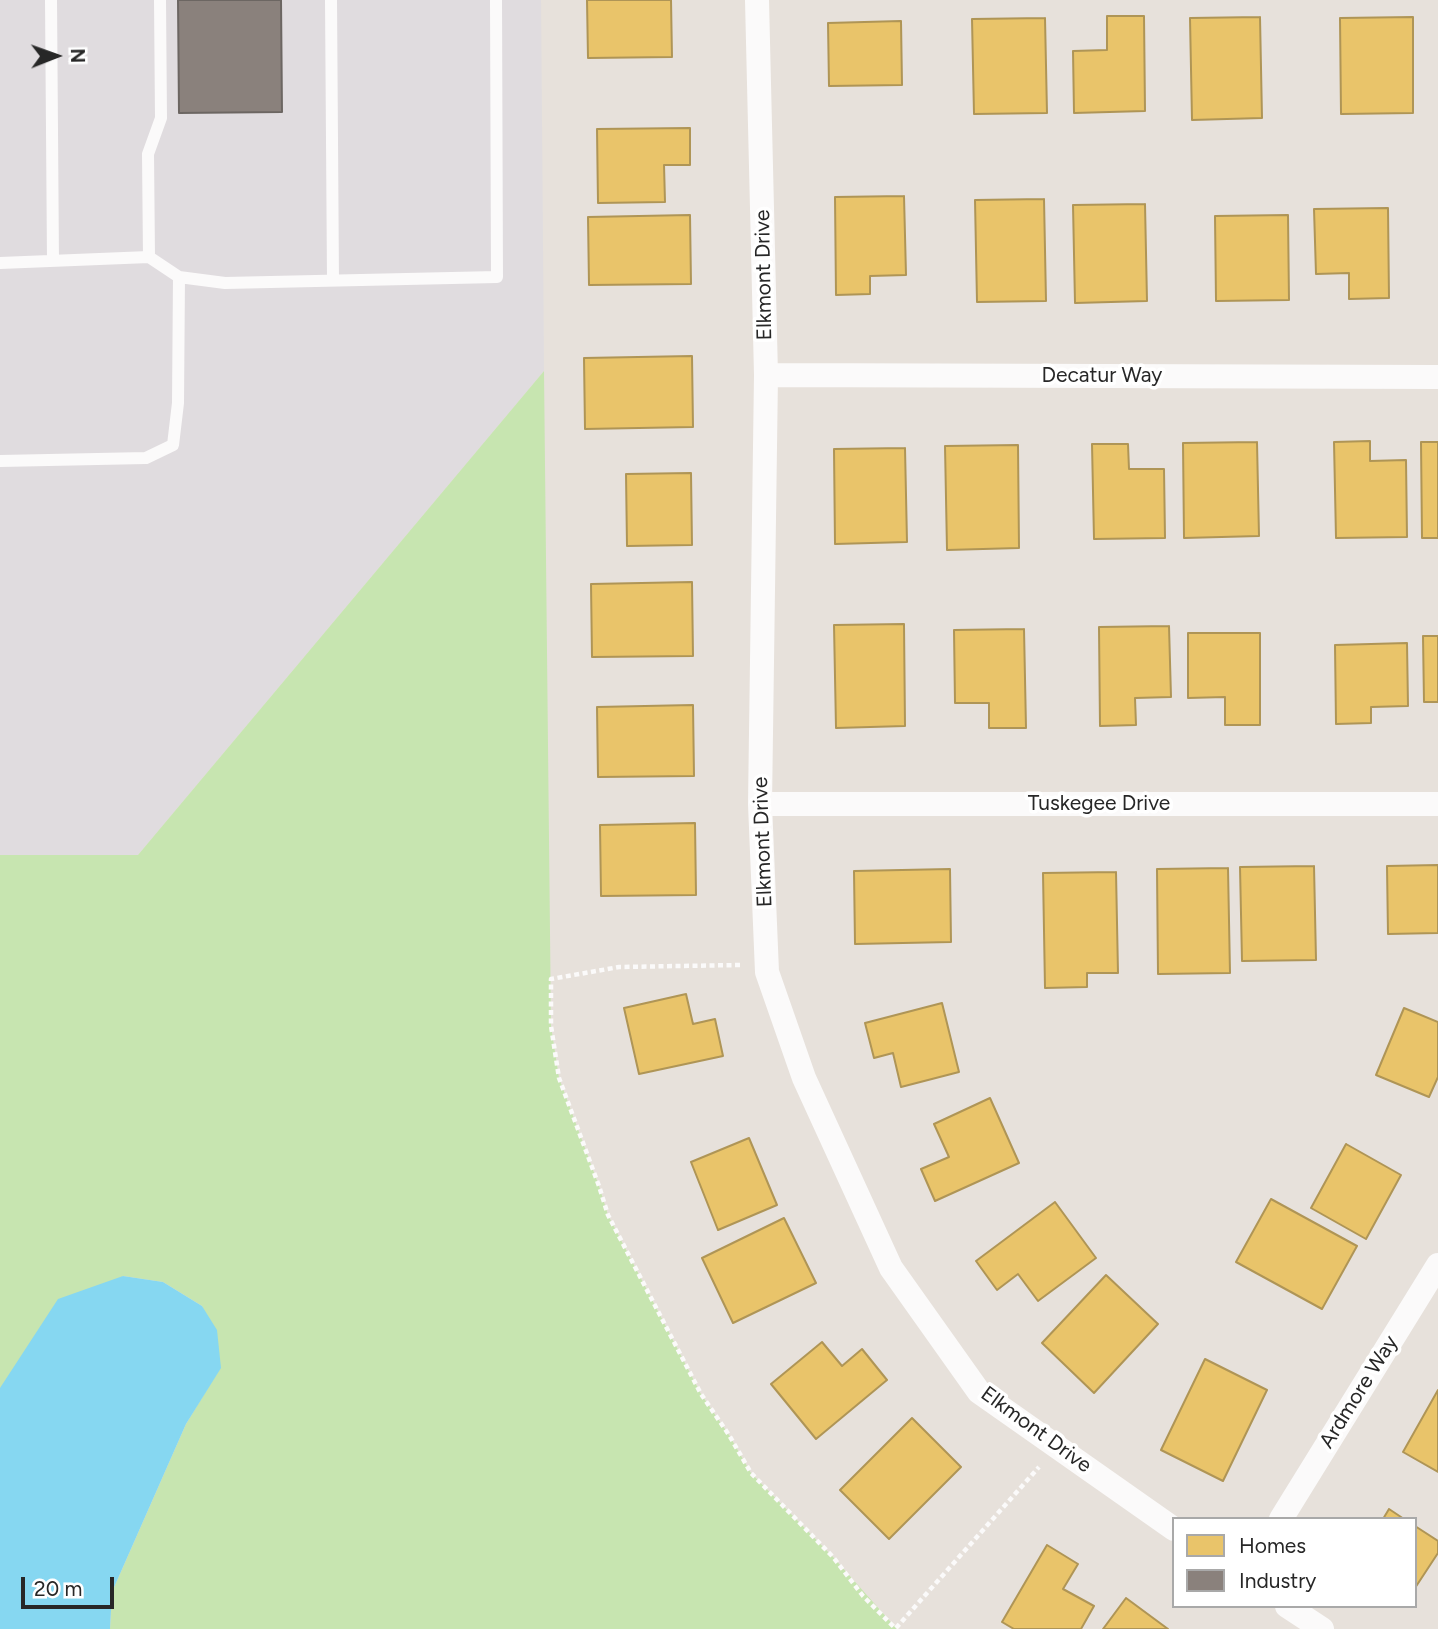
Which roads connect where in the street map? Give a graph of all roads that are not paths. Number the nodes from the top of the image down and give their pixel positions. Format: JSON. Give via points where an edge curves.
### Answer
{"nodes":[{"id":1,"x":51,"y":0,"type":"edge"},
{"id":2,"x":160,"y":0,"type":"edge"},
{"id":3,"x":331,"y":0,"type":"edge"},
{"id":4,"x":496,"y":0,"type":"edge"},
{"id":5,"x":757,"y":0,"type":"edge"},
{"id":6,"x":149,"y":257,"type":"junction"},
{"id":7,"x":53,"y":261,"type":"junction"},
{"id":8,"x":0,"y":263,"type":"edge"},
{"id":9,"x":179,"y":277,"type":"junction"},
{"id":10,"x":333,"y":280,"type":"junction"},
{"id":11,"x":766,"y":375,"type":"junction"},
{"id":12,"x":1438,"y":377,"type":"edge"},
{"id":13,"x":0,"y":461,"type":"edge"},
{"id":14,"x":760,"y":804,"type":"junction"},
{"id":15,"x":1438,"y":804,"type":"edge"},
{"id":16,"x":1438,"y":1265,"type":"edge"},
{"id":17,"x":1282,"y":1517,"type":"edge"},
{"id":18,"x":1172,"y":1528,"type":"edge"},
{"id":19,"x":1290,"y":1608,"type":"edge"},
{"id":20,"x":1322,"y":1629,"type":"edge"}],
"edges":[{"from":1,"to":7,"type":"lane"},
{"from":2,"to":6,"type":"lane","via":[[161,118],[148,155]]},
{"from":3,"to":10,"type":"lane"},
{"from":4,"to":10,"type":"lane","via":[[497,277]]},
{"from":5,"to":11,"type":"street","name":"Elkmont Drive"},
{"from":6,"to":7,"type":"lane"},
{"from":6,"to":9,"type":"lane"},
{"from":7,"to":8,"type":"lane"},
{"from":9,"to":10,"type":"lane","via":[[225,283]]},
{"from":9,"to":13,"type":"lane","via":[[173,445],[146,458]]},
{"from":11,"to":12,"type":"street","name":"Decatur Way"},
{"from":11,"to":14,"type":"street","name":"Elkmont Drive"},
{"from":14,"to":15,"type":"street","name":"Tuskegee Drive"},
{"from":14,"to":18,"type":"street","name":"Elkmont Drive","via":[[767,972],[804,1078],[891,1268],[979,1392]]},
{"from":16,"to":17,"type":"street","name":"Ardmore Way"},
{"from":19,"to":20,"type":"street"}]}
